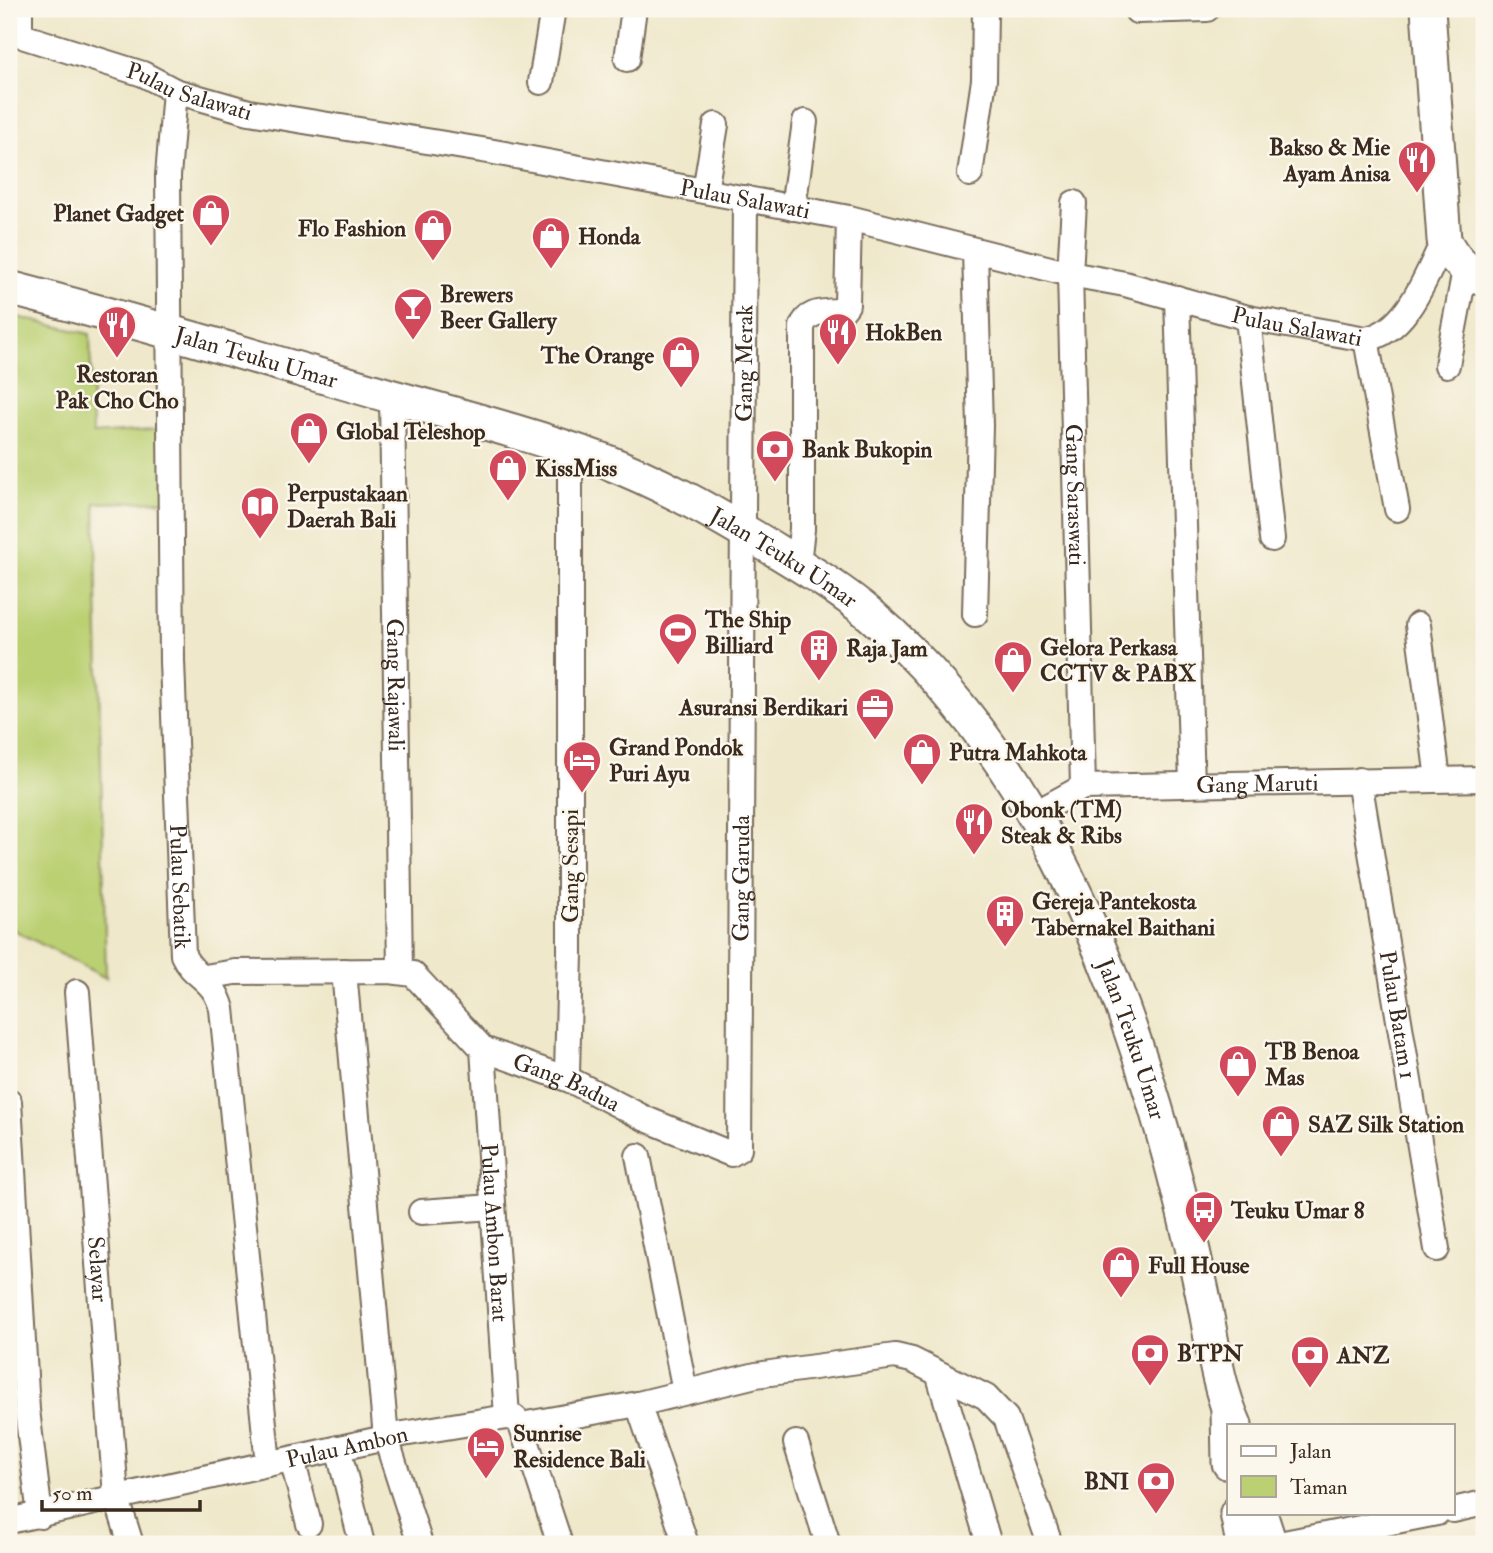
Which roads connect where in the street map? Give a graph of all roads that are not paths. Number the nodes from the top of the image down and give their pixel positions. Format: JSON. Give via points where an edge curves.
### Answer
{"nodes":[{"id":1,"x":20,"y":9,"type":"edge"},
{"id":2,"x":553,"y":9,"type":"edge"},
{"id":3,"x":634,"y":9,"type":"edge"},
{"id":4,"x":985,"y":9,"type":"edge"},
{"id":5,"x":1206,"y":9,"type":"edge"},
{"id":6,"x":1428,"y":9,"type":"edge"},
{"id":7,"x":1137,"y":11,"type":"dead end"},
{"id":8,"x":627,"y":59,"type":"dead end"},
{"id":9,"x":541,"y":82,"type":"dead end"},
{"id":10,"x":175,"y":92,"type":"junction"},
{"id":11,"x":805,"y":122,"type":"dead end"},
{"id":12,"x":716,"y":125,"type":"dead end"},
{"id":13,"x":970,"y":174,"type":"dead end"},
{"id":14,"x":705,"y":191,"type":"junction"},
{"id":15,"x":745,"y":198,"type":"junction"},
{"id":16,"x":1074,"y":203,"type":"dead end"},
{"id":17,"x":793,"y":208,"type":"junction"},
{"id":18,"x":849,"y":218,"type":"junction"},
{"id":19,"x":1444,"y":240,"type":"junction"},
{"id":20,"x":975,"y":251,"type":"junction"},
{"id":21,"x":1070,"y":274,"type":"junction"},
{"id":22,"x":1475,"y":274,"type":"edge"},
{"id":23,"x":9,"y":288,"type":"edge"},
{"id":24,"x":1177,"y":298,"type":"junction"},
{"id":25,"x":1248,"y":318,"type":"junction"},
{"id":26,"x":171,"y":333,"type":"junction"},
{"id":27,"x":1366,"y":339,"type":"junction"},
{"id":28,"x":1447,"y":365,"type":"dead end"},
{"id":29,"x":392,"y":396,"type":"junction"},
{"id":30,"x":570,"y":449,"type":"junction"},
{"id":31,"x":1397,"y":509,"type":"dead end"},
{"id":32,"x":742,"y":530,"type":"junction"},
{"id":33,"x":1272,"y":539,"type":"dead end"},
{"id":34,"x":798,"y":564,"type":"junction"},
{"id":35,"x":975,"y":614,"type":"dead end"},
{"id":36,"x":1418,"y":625,"type":"dead end"},
{"id":37,"x":1438,"y":779,"type":"junction"},
{"id":38,"x":1484,"y":779,"type":"edge"},
{"id":39,"x":1359,"y":780,"type":"junction"},
{"id":40,"x":1192,"y":784,"type":"junction"},
{"id":41,"x":1083,"y":787,"type":"junction"},
{"id":42,"x":1036,"y":813,"type":"junction"},
{"id":43,"x":344,"y":971,"type":"junction"},
{"id":44,"x":400,"y":972,"type":"junction"},
{"id":45,"x":205,"y":977,"type":"junction"},
{"id":46,"x":77,"y":992,"type":"dead end"},
{"id":47,"x":483,"y":1048,"type":"junction"},
{"id":48,"x":567,"y":1073,"type":"dead end"},
{"id":49,"x":9,"y":1102,"type":"edge"},
{"id":50,"x":738,"y":1143,"type":"joint"},
{"id":51,"x":638,"y":1156,"type":"dead end"},
{"id":52,"x":493,"y":1207,"type":"junction"},
{"id":53,"x":421,"y":1212,"type":"dead end"},
{"id":54,"x":1437,"y":1249,"type":"dead end"},
{"id":55,"x":939,"y":1376,"type":"junction"},
{"id":56,"x":685,"y":1391,"type":"junction"},
{"id":57,"x":638,"y":1404,"type":"junction"},
{"id":58,"x":1232,"y":1418,"type":"edge"},
{"id":59,"x":514,"y":1421,"type":"junction"},
{"id":60,"x":386,"y":1438,"type":"junction"},
{"id":61,"x":796,"y":1443,"type":"dead end"},
{"id":62,"x":338,"y":1448,"type":"junction"},
{"id":63,"x":292,"y":1459,"type":"junction"},
{"id":64,"x":268,"y":1464,"type":"junction"},
{"id":65,"x":116,"y":1496,"type":"junction"},
{"id":66,"x":1484,"y":1503,"type":"edge"},
{"id":67,"x":1454,"y":1510,"type":"edge"},
{"id":68,"x":1260,"y":1514,"type":"edge"},
{"id":69,"x":1432,"y":1514,"type":"edge"},
{"id":70,"x":40,"y":1516,"type":"junction"},
{"id":71,"x":9,"y":1521,"type":"edge"},
{"id":72,"x":309,"y":1524,"type":"dead end"},
{"id":73,"x":1246,"y":1538,"type":"edge"},
{"id":74,"x":131,"y":1544,"type":"edge"},
{"id":75,"x":362,"y":1544,"type":"edge"},
{"id":76,"x":420,"y":1544,"type":"edge"},
{"id":77,"x":560,"y":1544,"type":"edge"},
{"id":78,"x":686,"y":1544,"type":"edge"},
{"id":79,"x":828,"y":1544,"type":"edge"},
{"id":80,"x":989,"y":1544,"type":"edge"},
{"id":81,"x":1051,"y":1544,"type":"edge"},
{"id":82,"x":1279,"y":1544,"type":"edge"}],
"edges":[{"from":1,"to":10,"type":"street","name":"Pulau Salawati","via":[[20,30],[25,37],[144,74]]},
{"from":2,"to":9,"type":"street"},
{"from":3,"to":8,"type":"street"},
{"from":4,"to":13,"type":"street","via":[[984,80]]},
{"from":5,"to":7,"type":"street"},
{"from":6,"to":19,"type":"main road"},
{"from":10,"to":14,"type":"street","name":"Pulau Salawati","via":[[249,112]]},
{"from":10,"to":26,"type":"street","name":"Pulau Sebatik","via":[[168,176]]},
{"from":11,"to":17,"type":"street"},
{"from":12,"to":14,"type":"street"},
{"from":14,"to":15,"type":"street","name":"Pulau Salawati"},
{"from":15,"to":17,"type":"street","name":"Pulau Salawati"},
{"from":15,"to":32,"type":"street","name":"Gang Merak"},
{"from":16,"to":21,"type":"street","name":"Gang Saraswati"},
{"from":17,"to":18,"type":"street","name":"Pulau Salawati"},
{"from":18,"to":20,"type":"street","name":"Pulau Salawati"},
{"from":18,"to":34,"type":"street","via":[[847,305],[843,310],[813,313],[802,327],[803,529]]},
{"from":19,"to":22,"type":"main road","via":[[1452,256]]},
{"from":19,"to":27,"type":"street","name":"Pulau Salawati","via":[[1403,316],[1377,337]]},
{"from":20,"to":21,"type":"street","name":"Pulau Salawati"},
{"from":20,"to":35,"type":"street","via":[[980,426]]},
{"from":21,"to":24,"type":"street","name":"Pulau Salawati"},
{"from":21,"to":41,"type":"street","name":"Gang Saraswati"},
{"from":22,"to":28,"type":"street"},
{"from":23,"to":26,"type":"main road","name":"Jalan Teuku Umar"},
{"from":24,"to":25,"type":"street","name":"Pulau Salawati"},
{"from":24,"to":40,"type":"street"},
{"from":25,"to":27,"type":"street","name":"Pulau Salawati"},
{"from":25,"to":33,"type":"street"},
{"from":26,"to":29,"type":"main road","name":"Jalan Teuku Umar"},
{"from":26,"to":45,"type":"street","name":"Pulau Sebatik","via":[[172,661],[183,955],[193,970]]},
{"from":27,"to":31,"type":"street"},
{"from":29,"to":30,"type":"main road","name":"Jalan Teuku Umar"},
{"from":29,"to":44,"type":"street","name":"Gang Rajawali"},
{"from":30,"to":32,"type":"main road","name":"Jalan Teuku Umar","via":[[671,490]]},
{"from":30,"to":48,"type":"street","name":"Gang Sesapi"},
{"from":32,"to":34,"type":"main road","name":"Jalan Teuku Umar"},
{"from":32,"to":50,"type":"street","name":"Gang Garuda"},
{"from":34,"to":42,"type":"main road","name":"Jalan Teuku Umar","via":[[871,615],[938,680],[982,733]]},
{"from":36,"to":37,"type":"street"},
{"from":37,"to":38,"type":"street","name":"Gang Maruti"},
{"from":37,"to":39,"type":"street","name":"Gang Maruti"},
{"from":39,"to":40,"type":"street","name":"Gang Maruti"},
{"from":39,"to":54,"type":"street","name":"Pulau Batam 1"},
{"from":40,"to":41,"type":"street","name":"Gang Maruti"},
{"from":41,"to":42,"type":"street","name":"Gang Maruti"},
{"from":42,"to":58,"type":"main road","name":"Jalan Teuku Umar","via":[[1061,858],[1132,1034],[1186,1226]]},
{"from":43,"to":44,"type":"street"},
{"from":43,"to":45,"type":"street","via":[[235,972]]},
{"from":43,"to":60,"type":"street"},
{"from":44,"to":47,"type":"street","via":[[413,974]]},
{"from":45,"to":64,"type":"street","name":"Pulau Sebatik","via":[[222,1009]]},
{"from":46,"to":65,"type":"street","name":"Selayar"},
{"from":47,"to":50,"type":"street","name":"Gang Badua","via":[[570,1080],[646,1119],[731,1154]]},
{"from":47,"to":52,"type":"street","name":"Pulau Ambon Barat"},
{"from":49,"to":70,"type":"street","via":[[27,1410]]},
{"from":51,"to":56,"type":"street"},
{"from":52,"to":53,"type":"street"},
{"from":52,"to":59,"type":"street","name":"Pulau Ambon Barat"},
{"from":55,"to":56,"type":"street","name":"Pulau Ambon","via":[[895,1356],[756,1375]]},
{"from":55,"to":80,"type":"street"},
{"from":55,"to":81,"type":"street","name":"Pulau Ambon","via":[[986,1397],[1006,1418]]},
{"from":56,"to":57,"type":"street","name":"Pulau Ambon"},
{"from":57,"to":59,"type":"street","name":"Pulau Ambon"},
{"from":57,"to":78,"type":"street"},
{"from":59,"to":60,"type":"street","name":"Pulau Ambon"},
{"from":59,"to":77,"type":"street"},
{"from":60,"to":62,"type":"street","name":"Pulau Ambon"},
{"from":60,"to":76,"type":"street"},
{"from":61,"to":79,"type":"street"},
{"from":62,"to":63,"type":"street","name":"Pulau Ambon"},
{"from":62,"to":75,"type":"street"},
{"from":63,"to":64,"type":"street","name":"Pulau Ambon"},
{"from":63,"to":72,"type":"street"},
{"from":64,"to":65,"type":"street","name":"Pulau Ambon"},
{"from":65,"to":70,"type":"street","name":"Pulau Ambon"},
{"from":65,"to":74,"type":"street","name":"Selayar"},
{"from":66,"to":67,"type":"street"},
{"from":68,"to":73,"type":"main road"},
{"from":69,"to":82,"type":"street"},
{"from":70,"to":71,"type":"street","name":"Pulau Ambon"}]}
